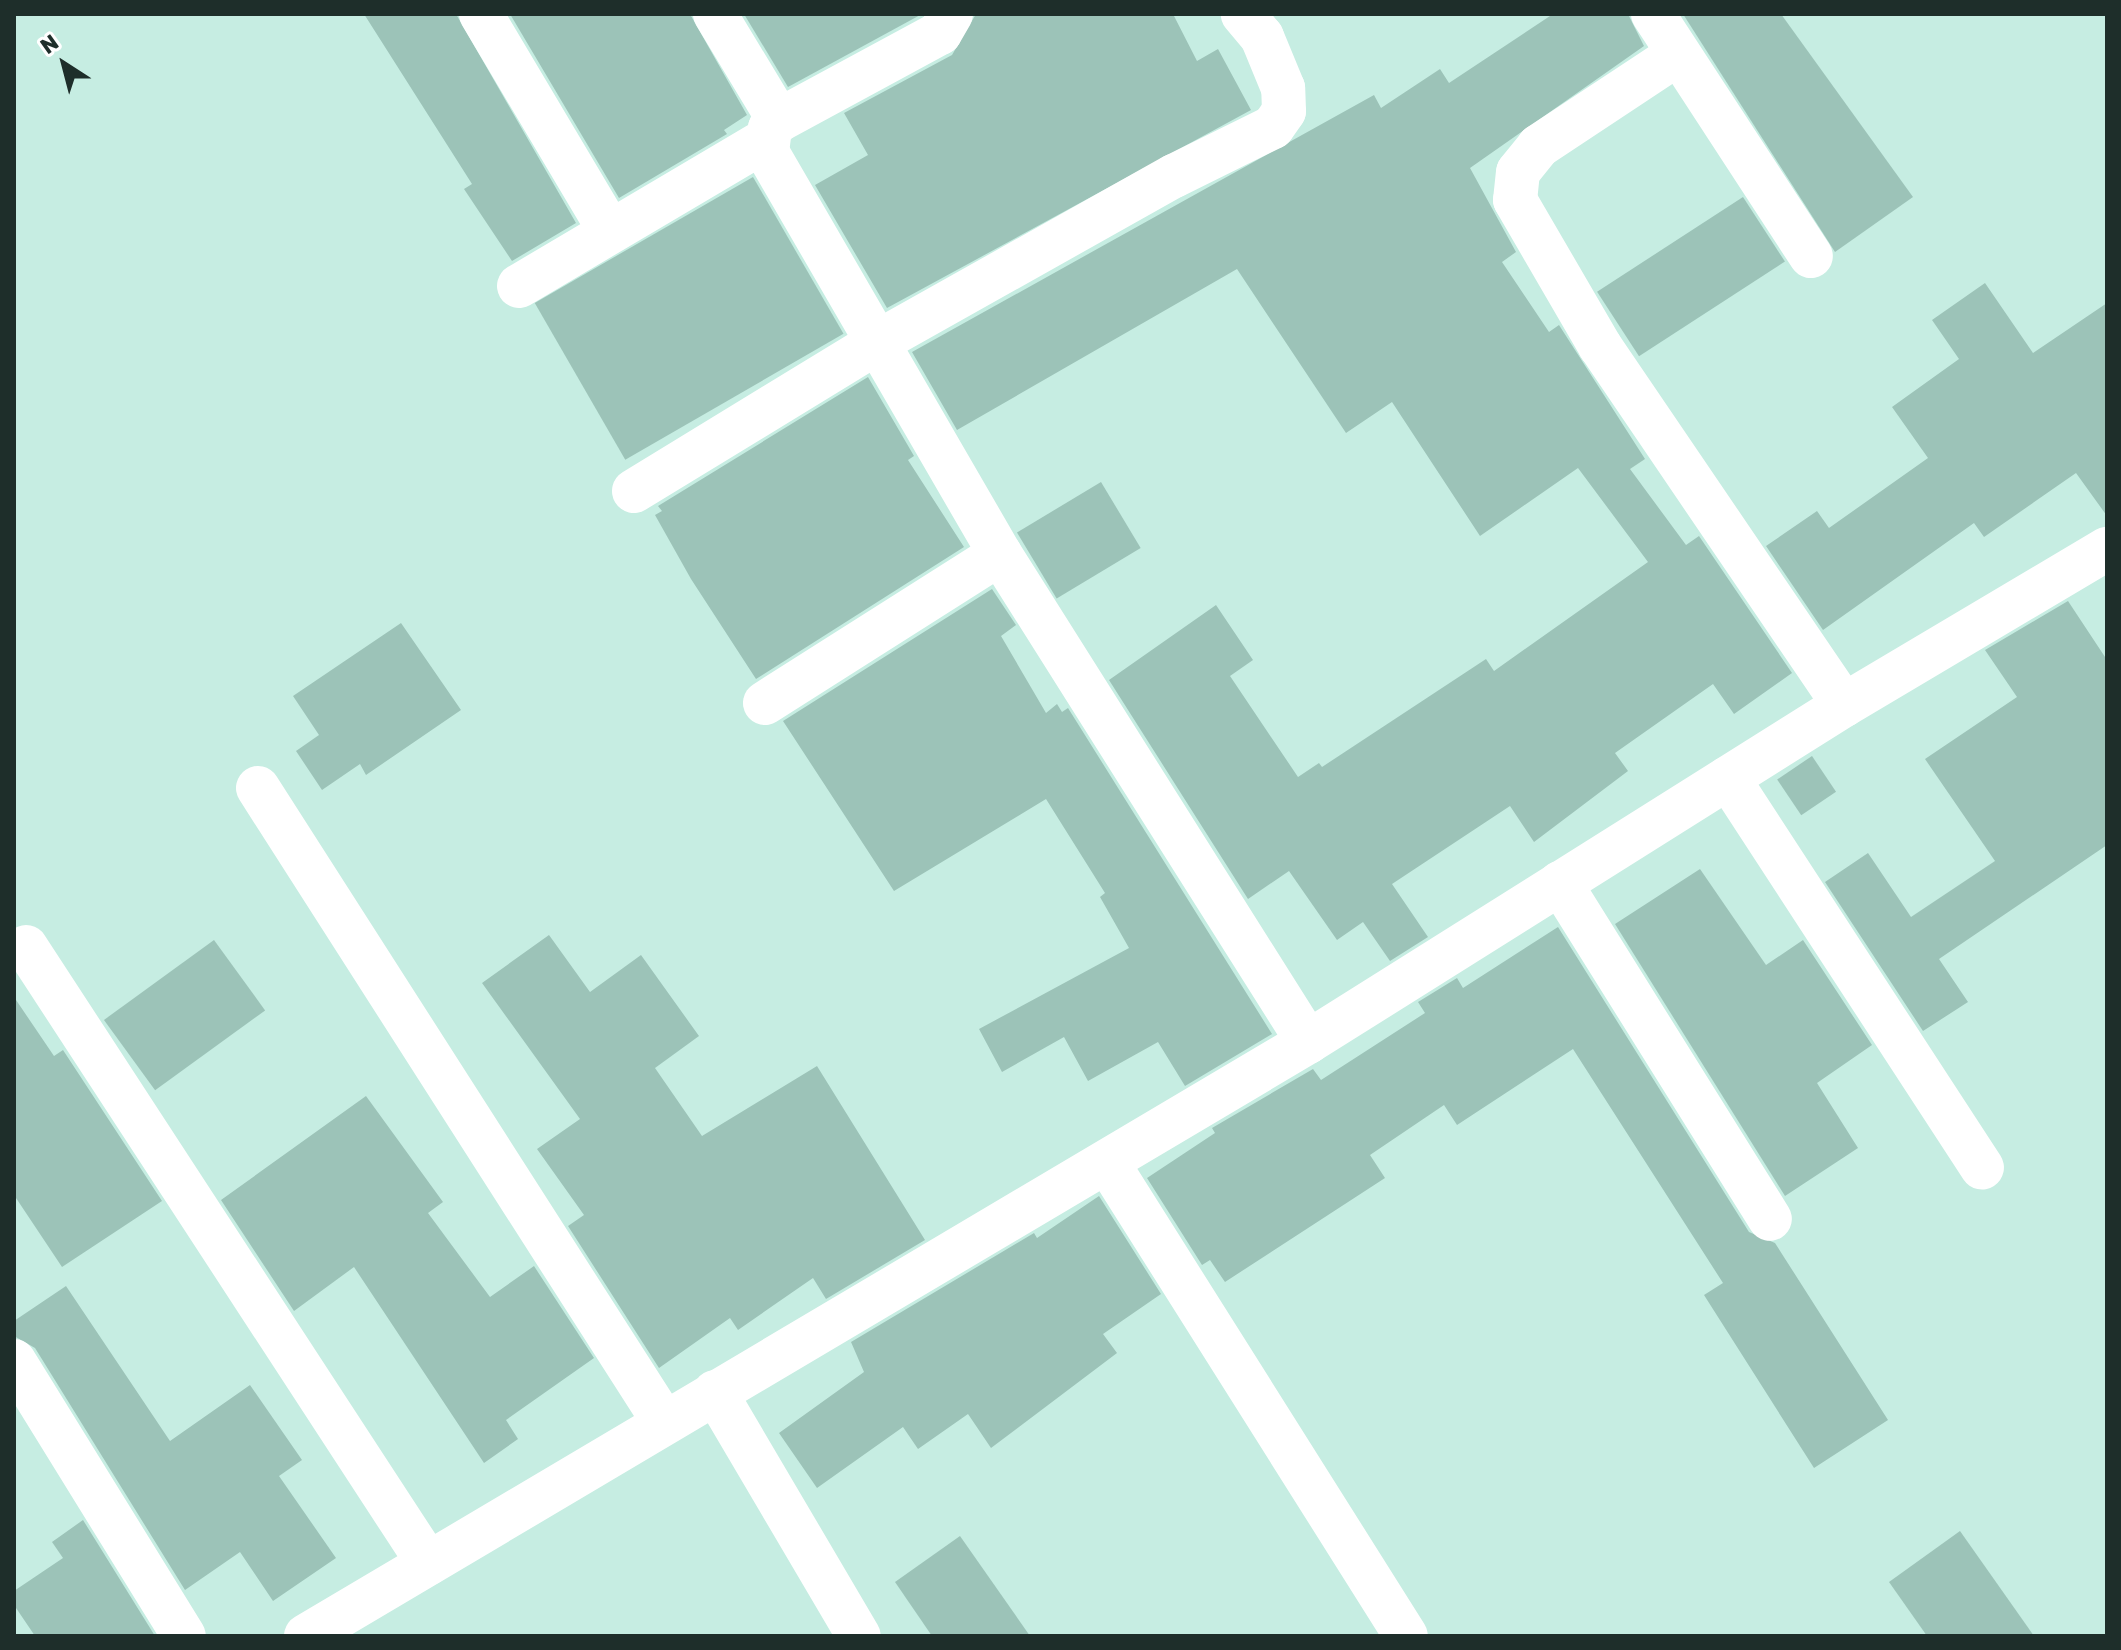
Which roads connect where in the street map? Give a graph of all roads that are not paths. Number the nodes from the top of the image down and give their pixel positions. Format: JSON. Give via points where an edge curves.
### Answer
{"nodes":[{"id":1,"x":481,"y":14,"type":"edge"},
{"id":2,"x":715,"y":14,"type":"edge"},
{"id":3,"x":1243,"y":14,"type":"edge"},
{"id":4,"x":1653,"y":14,"type":"edge"},
{"id":5,"x":956,"y":16,"type":"edge"},
{"id":6,"x":1678,"y":54,"type":"junction"},
{"id":7,"x":772,"y":130,"type":"junction"},
{"id":8,"x":609,"y":230,"type":"junction"},
{"id":9,"x":1811,"y":256,"type":"dead end"},
{"id":10,"x":519,"y":286,"type":"dead end"},
{"id":11,"x":876,"y":343,"type":"junction"},
{"id":12,"x":634,"y":491,"type":"dead end"},
{"id":13,"x":2107,"y":549,"type":"edge"},
{"id":14,"x":1000,"y":554,"type":"junction"},
{"id":15,"x":765,"y":703,"type":"dead end"},
{"id":16,"x":1844,"y":705,"type":"junction"},
{"id":17,"x":1728,"y":778,"type":"junction"},
{"id":18,"x":258,"y":788,"type":"dead end"},
{"id":19,"x":1560,"y":883,"type":"junction"},
{"id":20,"x":26,"y":947,"type":"dead end"},
{"id":21,"x":1308,"y":1042,"type":"junction"},
{"id":22,"x":1107,"y":1162,"type":"junction"},
{"id":23,"x":1982,"y":1168,"type":"dead end"},
{"id":24,"x":1770,"y":1219,"type":"dead end"},
{"id":25,"x":14,"y":1361,"type":"edge"},
{"id":26,"x":715,"y":1392,"type":"junction"},
{"id":27,"x":664,"y":1422,"type":"junction"},
{"id":28,"x":428,"y":1563,"type":"junction"},
{"id":29,"x":184,"y":1636,"type":"edge"},
{"id":30,"x":306,"y":1636,"type":"edge"},
{"id":31,"x":859,"y":1636,"type":"edge"},
{"id":32,"x":1406,"y":1636,"type":"edge"}],
"edges":[{"from":1,"to":8,"type":"street"},
{"from":2,"to":7,"type":"street"},
{"from":3,"to":11,"type":"street","via":[[1262,37],[1283,88],[1284,111],[1273,127],[1174,176]]},
{"from":4,"to":6,"type":"street"},
{"from":5,"to":7,"type":"street","via":[[940,33]]},
{"from":6,"to":9,"type":"street"},
{"from":6,"to":16,"type":"street","via":[[1539,146],[1518,172],[1515,200],[1600,346]]},
{"from":7,"to":8,"type":"street"},
{"from":7,"to":11,"type":"street","via":[[767,152]]},
{"from":8,"to":10,"type":"street"},
{"from":11,"to":12,"type":"street"},
{"from":11,"to":14,"type":"street"},
{"from":13,"to":16,"type":"street"},
{"from":14,"to":15,"type":"street"},
{"from":14,"to":21,"type":"street"},
{"from":16,"to":17,"type":"street"},
{"from":17,"to":19,"type":"street"},
{"from":17,"to":23,"type":"street"},
{"from":18,"to":27,"type":"street"},
{"from":19,"to":21,"type":"street"},
{"from":19,"to":24,"type":"street"},
{"from":20,"to":28,"type":"street"},
{"from":21,"to":22,"type":"street"},
{"from":22,"to":26,"type":"street"},
{"from":22,"to":32,"type":"street"},
{"from":25,"to":29,"type":"street"},
{"from":26,"to":27,"type":"street"},
{"from":26,"to":31,"type":"street"},
{"from":27,"to":28,"type":"street"},
{"from":28,"to":30,"type":"street"}]}
